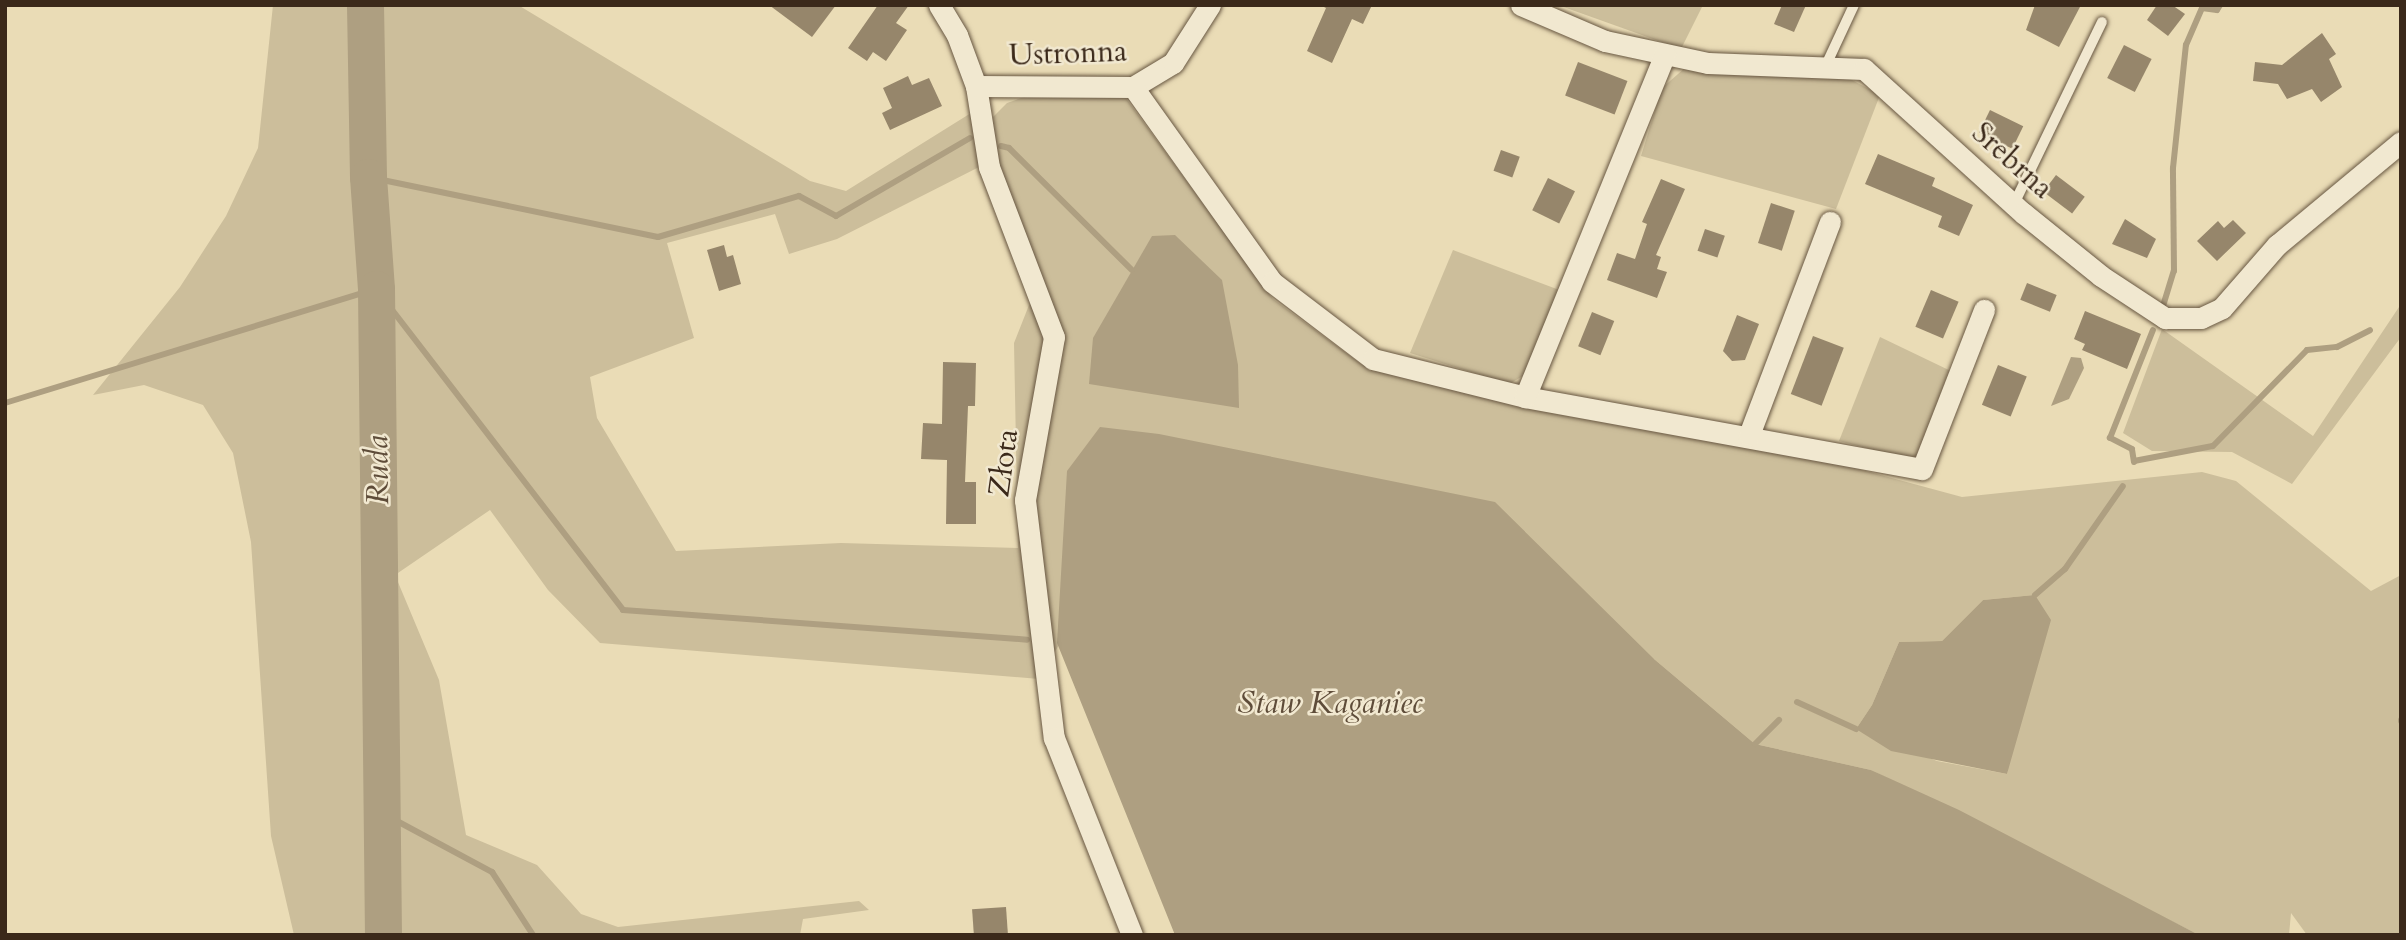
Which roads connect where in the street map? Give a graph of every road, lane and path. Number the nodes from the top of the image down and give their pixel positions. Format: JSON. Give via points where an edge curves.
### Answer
{"nodes":[{"id":1,"x":939,"y":5,"type":"edge"},
{"id":2,"x":1210,"y":5,"type":"edge"},
{"id":3,"x":1521,"y":5,"type":"edge"},
{"id":4,"x":1854,"y":5,"type":"edge"},
{"id":5,"x":1549,"y":11,"type":"edge"},
{"id":6,"x":2102,"y":22,"type":"dead end"},
{"id":7,"x":1665,"y":54,"type":"junction"},
{"id":8,"x":1826,"y":65,"type":"junction"},
{"id":9,"x":976,"y":86,"type":"junction"},
{"id":10,"x":1133,"y":87,"type":"junction"},
{"id":11,"x":2401,"y":142,"type":"edge"},
{"id":12,"x":2014,"y":204,"type":"junction"},
{"id":13,"x":1830,"y":222,"type":"dead end"},
{"id":14,"x":1984,"y":310,"type":"dead end"},
{"id":15,"x":1525,"y":397,"type":"junction"},
{"id":16,"x":1749,"y":435,"type":"junction"},
{"id":17,"x":1132,"y":935,"type":"edge"}],
"edges":[{"from":1,"to":9,"type":"street","name":"Złota","via":[[957,35]]},
{"from":2,"to":10,"type":"street","name":"Ustronna","via":[[1173,63]]},
{"from":3,"to":5,"type":"street","name":"Srebrna"},
{"from":4,"to":8,"type":"lane"},
{"from":5,"to":7,"type":"street","name":"Srebrna","via":[[1605,41]]},
{"from":6,"to":12,"type":"lane"},
{"from":7,"to":8,"type":"street","name":"Srebrna","via":[[1708,63]]},
{"from":7,"to":15,"type":"street"},
{"from":8,"to":12,"type":"street","name":"Srebrna","via":[[1864,69]]},
{"from":9,"to":10,"type":"street","name":"Ustronna"},
{"from":9,"to":17,"type":"street","name":"Złota","via":[[989,167],[1054,337],[1025,500],[1054,738]]},
{"from":10,"to":15,"type":"street","via":[[1272,282],[1373,359]]},
{"from":11,"to":12,"type":"street","name":"Srebrna","via":[[2277,245],[2221,309],[2201,318],[2165,318],[2101,276]]},
{"from":13,"to":16,"type":"street"},
{"from":14,"to":16,"type":"street","via":[[1922,469]]},
{"from":15,"to":16,"type":"street"}]}
